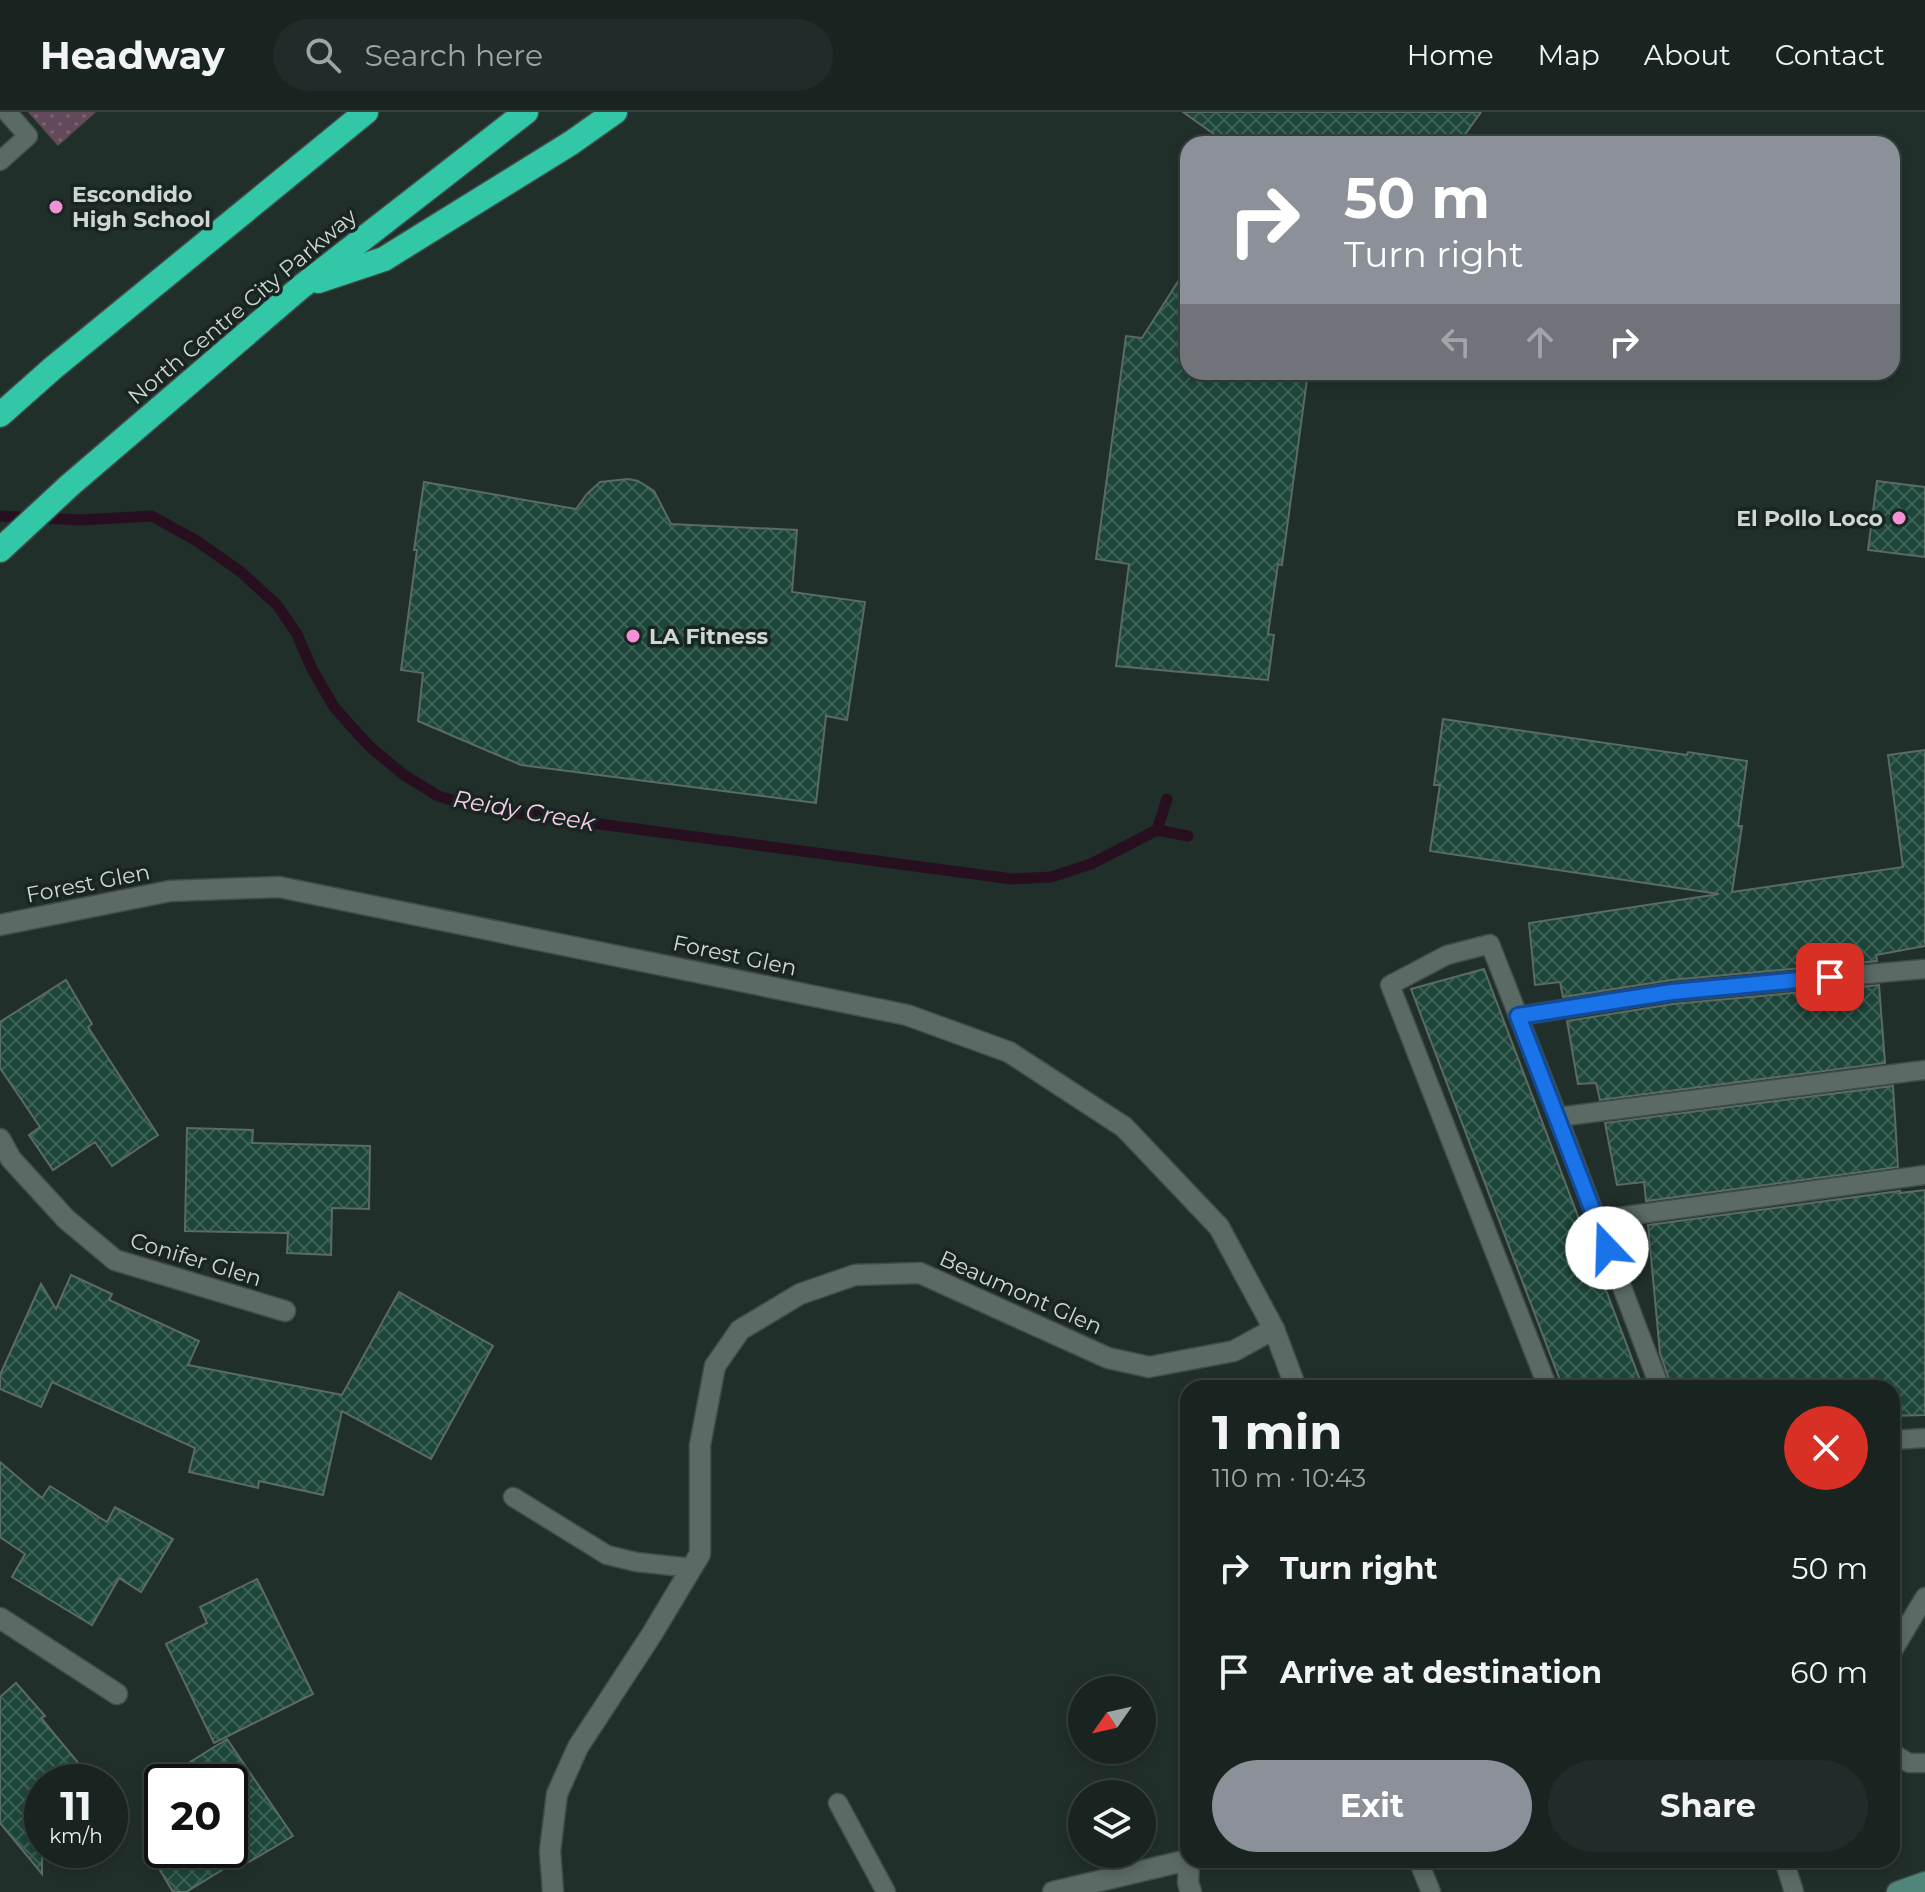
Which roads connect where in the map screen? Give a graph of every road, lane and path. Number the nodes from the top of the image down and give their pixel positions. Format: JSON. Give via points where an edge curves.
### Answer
{"nodes":[{"id":1,"x":7,"y":112,"type":"edge"},
{"id":2,"x":366,"y":112,"type":"edge"},
{"id":3,"x":526,"y":112,"type":"edge"},
{"id":4,"x":615,"y":112,"type":"edge"},
{"id":5,"x":0,"y":161,"type":"edge"},
{"id":6,"x":301,"y":287,"type":"junction"},
{"id":7,"x":0,"y":415,"type":"edge"},
{"id":8,"x":0,"y":550,"type":"edge"},
{"id":9,"x":0,"y":925,"type":"edge"},
{"id":10,"x":1925,"y":971,"type":"edge"},
{"id":11,"x":1518,"y":1016,"type":"junction"},
{"id":12,"x":1925,"y":1070,"type":"edge"},
{"id":13,"x":1558,"y":1117,"type":"junction"},
{"id":14,"x":0,"y":1139,"type":"edge"},
{"id":15,"x":1925,"y":1175,"type":"edge"},
{"id":16,"x":1596,"y":1220,"type":"junction"},
{"id":17,"x":285,"y":1311,"type":"dead end"},
{"id":18,"x":1274,"y":1329,"type":"junction"},
{"id":19,"x":1293,"y":1380,"type":"edge"},
{"id":20,"x":1545,"y":1380,"type":"edge"},
{"id":21,"x":1657,"y":1380,"type":"edge"},
{"id":22,"x":1925,"y":1438,"type":"edge"},
{"id":23,"x":1900,"y":1440,"type":"edge"},
{"id":24,"x":513,"y":1497,"type":"dead end"},
{"id":25,"x":692,"y":1568,"type":"junction"},
{"id":26,"x":1925,"y":1597,"type":"edge"},
{"id":27,"x":0,"y":1618,"type":"edge"},
{"id":28,"x":1900,"y":1639,"type":"edge"},
{"id":29,"x":117,"y":1694,"type":"dead end"},
{"id":30,"x":1900,"y":1758,"type":"edge"},
{"id":31,"x":1925,"y":1763,"type":"edge"},
{"id":32,"x":838,"y":1803,"type":"dead end"},
{"id":33,"x":1180,"y":1862,"type":"edge"},
{"id":34,"x":1188,"y":1868,"type":"edge"},
{"id":35,"x":1421,"y":1868,"type":"edge"},
{"id":36,"x":1786,"y":1868,"type":"edge"},
{"id":37,"x":553,"y":1892,"type":"edge"},
{"id":38,"x":886,"y":1892,"type":"edge"},
{"id":39,"x":1053,"y":1892,"type":"edge"},
{"id":40,"x":1191,"y":1892,"type":"edge"},
{"id":41,"x":1431,"y":1892,"type":"edge"},
{"id":42,"x":1794,"y":1892,"type":"edge"}],
"edges":[{"from":1,"to":5,"type":"lane","via":[[28,136]]},
{"from":2,"to":7,"type":"highway"},
{"from":3,"to":6,"type":"highway","name":"North Centre City Parkway"},
{"from":4,"to":6,"type":"highway","via":[[384,259]]},
{"from":6,"to":8,"type":"highway","name":"North Centre City Parkway"},
{"from":9,"to":18,"type":"street","name":"Forest Glen","via":[[170,891],[279,887],[907,1015],[1009,1052],[1124,1127],[1219,1227]]},
{"from":10,"to":11,"type":"lane","via":[[1672,992]]},
{"from":11,"to":13,"type":"lane"},
{"from":11,"to":20,"type":"lane","via":[[1490,944],[1447,955],[1390,985]]},
{"from":12,"to":13,"type":"lane"},
{"from":13,"to":16,"type":"lane"},
{"from":14,"to":17,"type":"street","name":"Conifer Glen","via":[[11,1159],[66,1219],[115,1260]]},
{"from":15,"to":16,"type":"lane"},
{"from":16,"to":21,"type":"lane"},
{"from":18,"to":19,"type":"street","name":"Forest Glen"},
{"from":18,"to":25,"type":"street","name":"Beaumont Glen","via":[[1234,1351],[1149,1367],[1108,1358],[920,1273],[855,1275],[800,1294],[740,1330],[715,1366],[700,1445],[700,1554]]},
{"from":22,"to":23,"type":"lane"},
{"from":24,"to":25,"type":"lane","via":[[607,1555]]},
{"from":25,"to":37,"type":"street","name":"Beaumont Glen","via":[[578,1747],[557,1794],[550,1851]]},
{"from":26,"to":28,"type":"lane"},
{"from":27,"to":29,"type":"street"},
{"from":30,"to":31,"type":"lane"},
{"from":32,"to":38,"type":"lane"},
{"from":33,"to":39,"type":"street"},
{"from":34,"to":40,"type":"street"},
{"from":35,"to":41,"type":"lane"},
{"from":36,"to":42,"type":"lane"}]}
